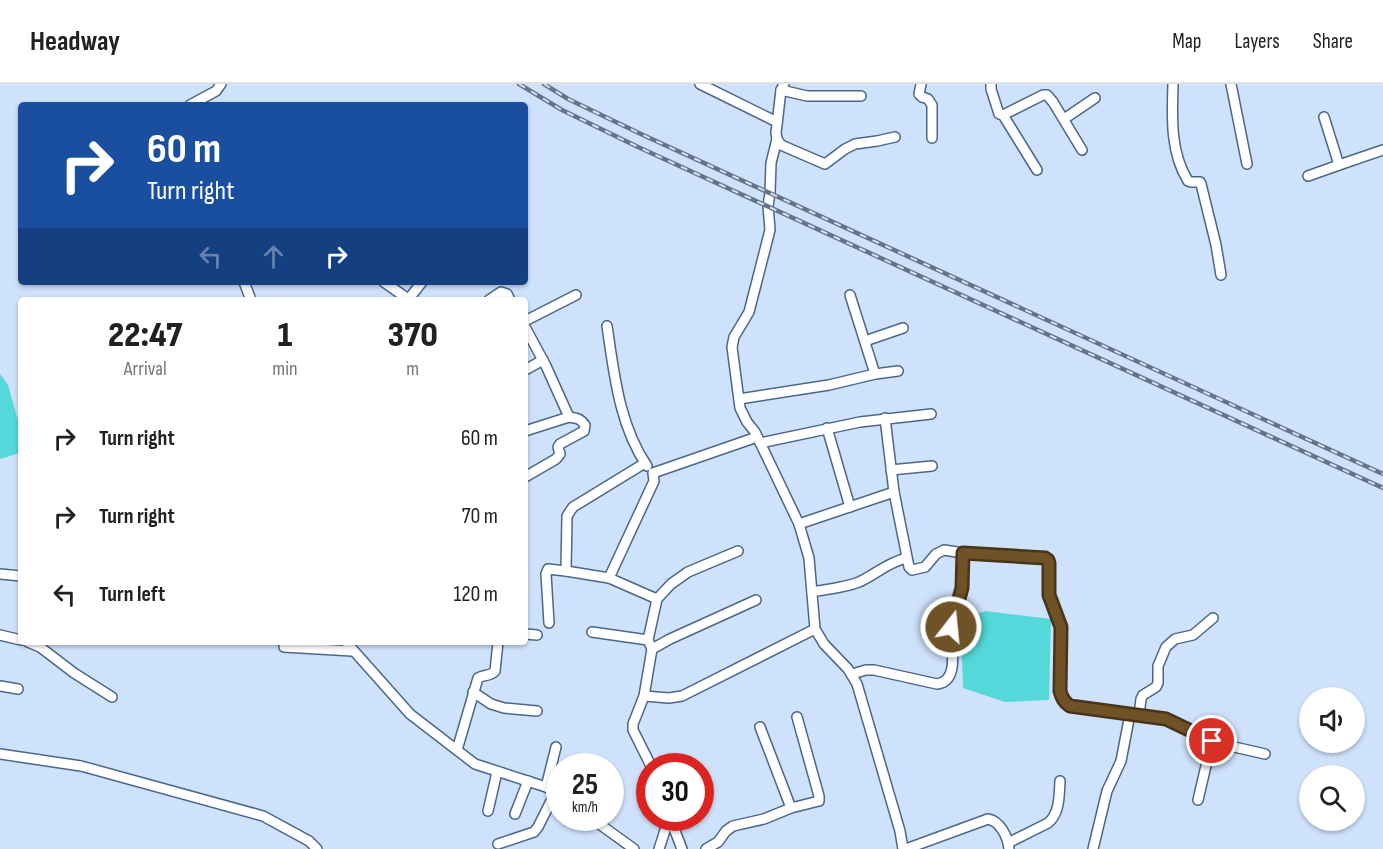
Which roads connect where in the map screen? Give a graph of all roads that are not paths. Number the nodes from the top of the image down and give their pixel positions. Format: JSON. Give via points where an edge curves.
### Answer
{"nodes":[{"id":1,"x":221,"y":84,"type":"edge"},
{"id":2,"x":700,"y":84,"type":"edge"},
{"id":3,"x":921,"y":84,"type":"edge"},
{"id":4,"x":991,"y":84,"type":"edge"},
{"id":5,"x":1173,"y":84,"type":"edge"},
{"id":6,"x":1231,"y":84,"type":"edge"},
{"id":7,"x":782,"y":87,"type":"edge"},
{"id":8,"x":861,"y":96,"type":"dead end"},
{"id":9,"x":1095,"y":98,"type":"dead end"},
{"id":10,"x":196,"y":102,"type":"edge"},
{"id":11,"x":1003,"y":116,"type":"junction"},
{"id":12,"x":1324,"y":117,"type":"dead end"},
{"id":13,"x":1064,"y":119,"type":"junction"},
{"id":14,"x":777,"y":122,"type":"junction"},
{"id":15,"x":895,"y":136,"type":"dead end"},
{"id":16,"x":932,"y":138,"type":"dead end"},
{"id":17,"x":777,"y":139,"type":"junction"},
{"id":18,"x":1082,"y":150,"type":"dead end"},
{"id":19,"x":1383,"y":150,"type":"edge"},
{"id":20,"x":1248,"y":164,"type":"dead end"},
{"id":21,"x":1339,"y":165,"type":"junction"},
{"id":22,"x":1037,"y":170,"type":"dead end"},
{"id":23,"x":1308,"y":176,"type":"dead end"},
{"id":24,"x":1221,"y":275,"type":"dead end"},
{"id":25,"x":388,"y":285,"type":"edge"},
{"id":26,"x":420,"y":285,"type":"edge"},
{"id":27,"x":850,"y":295,"type":"dead end"},
{"id":28,"x":576,"y":296,"type":"dead end"},
{"id":29,"x":404,"y":297,"type":"edge"},
{"id":30,"x":410,"y":297,"type":"edge"},
{"id":31,"x":494,"y":297,"type":"edge"},
{"id":32,"x":508,"y":297,"type":"edge"},
{"id":33,"x":528,"y":320,"type":"edge"},
{"id":34,"x":607,"y":326,"type":"dead end"},
{"id":35,"x":903,"y":328,"type":"dead end"},
{"id":36,"x":528,"y":336,"type":"edge"},
{"id":37,"x":865,"y":341,"type":"junction"},
{"id":38,"x":543,"y":360,"type":"junction"},
{"id":39,"x":528,"y":368,"type":"edge"},
{"id":40,"x":898,"y":371,"type":"dead end"},
{"id":41,"x":875,"y":375,"type":"junction"},
{"id":42,"x":739,"y":399,"type":"junction"},
{"id":43,"x":931,"y":414,"type":"dead end"},
{"id":44,"x":569,"y":417,"type":"junction"},
{"id":45,"x":885,"y":418,"type":"junction"},
{"id":46,"x":827,"y":429,"type":"junction"},
{"id":47,"x":528,"y":430,"type":"edge"},
{"id":48,"x":758,"y":440,"type":"junction"},
{"id":49,"x":645,"y":463,"type":"junction"},
{"id":50,"x":932,"y":466,"type":"dead end"},
{"id":51,"x":891,"y":470,"type":"junction"},
{"id":52,"x":653,"y":473,"type":"junction"},
{"id":53,"x":528,"y":475,"type":"edge"},
{"id":54,"x":894,"y":492,"type":"junction"},
{"id":55,"x":850,"y":507,"type":"junction"},
{"id":56,"x":799,"y":524,"type":"junction"},
{"id":57,"x":738,"y":551,"type":"dead end"},
{"id":58,"x":963,"y":553,"type":"junction"},
{"id":59,"x":906,"y":558,"type":"junction"},
{"id":60,"x":566,"y":571,"type":"junction"},
{"id":61,"x":0,"y":574,"type":"edge"},
{"id":62,"x":18,"y":576,"type":"edge"},
{"id":63,"x":609,"y":578,"type":"junction"},
{"id":64,"x":812,"y":592,"type":"junction"},
{"id":65,"x":657,"y":599,"type":"junction"},
{"id":66,"x":756,"y":600,"type":"dead end"},
{"id":67,"x":1213,"y":618,"type":"dead end"},
{"id":68,"x":549,"y":623,"type":"dead end"},
{"id":69,"x":815,"y":628,"type":"junction"},
{"id":70,"x":592,"y":632,"type":"dead end"},
{"id":71,"x":528,"y":634,"type":"edge"},
{"id":72,"x":0,"y":635,"type":"edge"},
{"id":73,"x":537,"y":635,"type":"dead end"},
{"id":74,"x":18,"y":639,"type":"edge"},
{"id":75,"x":35,"y":645,"type":"edge"},
{"id":76,"x":348,"y":645,"type":"edge"},
{"id":77,"x":498,"y":645,"type":"edge"},
{"id":78,"x":650,"y":645,"type":"junction"},
{"id":79,"x":284,"y":647,"type":"dead end"},
{"id":80,"x":352,"y":651,"type":"junction"},
{"id":81,"x":852,"y":674,"type":"junction"},
{"id":82,"x":0,"y":686,"type":"edge"},
{"id":83,"x":18,"y":689,"type":"dead end"},
{"id":84,"x":473,"y":692,"type":"junction"},
{"id":85,"x":644,"y":696,"type":"junction"},
{"id":86,"x":112,"y":697,"type":"dead end"},
{"id":87,"x":537,"y":711,"type":"dead end"},
{"id":88,"x":1135,"y":714,"type":"junction"},
{"id":89,"x":797,"y":717,"type":"dead end"},
{"id":90,"x":760,"y":727,"type":"dead end"},
{"id":91,"x":1212,"y":741,"type":"junction"},
{"id":92,"x":556,"y":747,"type":"dead end"},
{"id":93,"x":457,"y":750,"type":"junction"},
{"id":94,"x":554,"y":753,"type":"edge"},
{"id":95,"x":644,"y":753,"type":"edge"},
{"id":96,"x":0,"y":754,"type":"edge"},
{"id":97,"x":1265,"y":754,"type":"dead end"},
{"id":98,"x":498,"y":772,"type":"junction"},
{"id":99,"x":1060,"y":781,"type":"dead end"},
{"id":100,"x":528,"y":782,"type":"junction"},
{"id":101,"x":546,"y":787,"type":"edge"},
{"id":102,"x":1198,"y":800,"type":"dead end"},
{"id":103,"x":791,"y":808,"type":"junction"},
{"id":104,"x":488,"y":811,"type":"dead end"},
{"id":105,"x":515,"y":814,"type":"dead end"},
{"id":106,"x":546,"y":814,"type":"edge"},
{"id":107,"x":609,"y":831,"type":"edge"},
{"id":108,"x":665,"y":831,"type":"edge"},
{"id":109,"x":675,"y":831,"type":"edge"},
{"id":110,"x":498,"y":844,"type":"dead end"},
{"id":111,"x":1009,"y":846,"type":"edge"},
{"id":112,"x":317,"y":849,"type":"edge"},
{"id":113,"x":634,"y":849,"type":"edge"},
{"id":114,"x":659,"y":849,"type":"edge"},
{"id":115,"x":682,"y":849,"type":"edge"},
{"id":116,"x":706,"y":849,"type":"edge"},
{"id":117,"x":904,"y":849,"type":"edge"},
{"id":118,"x":1093,"y":849,"type":"edge"}],
"edges":[{"from":1,"to":10,"type":"street"},
{"from":2,"to":14,"type":"street"},
{"from":3,"to":16,"type":"street","via":[[919,94],[932,105]]},
{"from":4,"to":11,"type":"street","via":[[999,114]]},
{"from":5,"to":24,"type":"street","via":[[1175,146],[1186,177],[1202,184]]},
{"from":6,"to":20,"type":"street"},
{"from":7,"to":8,"type":"street","via":[[807,96]]},
{"from":7,"to":14,"type":"street"},
{"from":9,"to":13,"type":"street"},
{"from":11,"to":13,"type":"street","via":[[1047,94]]},
{"from":11,"to":22,"type":"street"},
{"from":12,"to":21,"type":"street"},
{"from":13,"to":18,"type":"street"},
{"from":14,"to":17,"type":"street"},
{"from":15,"to":17,"type":"street","via":[[855,144],[825,164],[782,145]]},
{"from":17,"to":42,"type":"street","via":[[771,163],[770,230],[749,312],[732,347]]},
{"from":19,"to":21,"type":"street"},
{"from":21,"to":23,"type":"street"},
{"from":25,"to":29,"type":"street"},
{"from":26,"to":30,"type":"street"},
{"from":27,"to":37,"type":"street"},
{"from":28,"to":33,"type":"street"},
{"from":31,"to":32,"type":"street","via":[[501,292]]},
{"from":34,"to":49,"type":"street","via":[[617,394]]},
{"from":35,"to":37,"type":"street"},
{"from":36,"to":38,"type":"street"},
{"from":37,"to":41,"type":"street"},
{"from":38,"to":39,"type":"street"},
{"from":38,"to":44,"type":"street"},
{"from":40,"to":41,"type":"street"},
{"from":41,"to":42,"type":"street"},
{"from":42,"to":48,"type":"street","via":[[743,416]]},
{"from":43,"to":45,"type":"street"},
{"from":44,"to":47,"type":"street"},
{"from":44,"to":53,"type":"street","via":[[582,421],[584,431],[560,444],[556,459]]},
{"from":45,"to":46,"type":"street"},
{"from":45,"to":51,"type":"street"},
{"from":46,"to":48,"type":"street"},
{"from":46,"to":55,"type":"street"},
{"from":48,"to":52,"type":"street"},
{"from":48,"to":56,"type":"street"},
{"from":49,"to":52,"type":"street"},
{"from":49,"to":60,"type":"street","via":[[573,507],[567,516]]},
{"from":50,"to":51,"type":"street"},
{"from":51,"to":54,"type":"street"},
{"from":52,"to":63,"type":"street","via":[[654,481]]},
{"from":54,"to":55,"type":"street"},
{"from":54,"to":59,"type":"street"},
{"from":55,"to":56,"type":"street"},
{"from":56,"to":64,"type":"street","via":[[809,558]]},
{"from":57,"to":65,"type":"street","via":[[688,572]]},
{"from":58,"to":59,"type":"street","via":[[944,550],[925,567],[912,570]]},
{"from":58,"to":81,"type":"street","via":[[962,588],[951,627],[953,659],[945,682],[938,684],[874,670]]},
{"from":58,"to":88,"type":"street","via":[[1048,560],[1049,595],[1061,627],[1062,698],[1070,706]]},
{"from":59,"to":64,"type":"street","via":[[851,585]]},
{"from":60,"to":63,"type":"street"},
{"from":60,"to":68,"type":"street","via":[[548,569],[546,574]]},
{"from":61,"to":62,"type":"street"},
{"from":63,"to":65,"type":"street"},
{"from":64,"to":69,"type":"street"},
{"from":65,"to":78,"type":"street"},
{"from":66,"to":78,"type":"street"},
{"from":67,"to":88,"type":"street","via":[[1193,634],[1175,639],[1166,647],[1158,666],[1158,683],[1143,694]]},
{"from":69,"to":81,"type":"street","via":[[824,644]]},
{"from":69,"to":85,"type":"street","via":[[682,696]]},
{"from":70,"to":78,"type":"street"},
{"from":71,"to":73,"type":"street"},
{"from":72,"to":74,"type":"street"},
{"from":75,"to":86,"type":"street"},
{"from":76,"to":80,"type":"street"},
{"from":77,"to":84,"type":"street","via":[[495,671],[478,678]]},
{"from":78,"to":85,"type":"street"},
{"from":79,"to":80,"type":"street"},
{"from":80,"to":93,"type":"street","via":[[410,714]]},
{"from":81,"to":117,"type":"street"},
{"from":82,"to":83,"type":"street"},
{"from":84,"to":87,"type":"street","via":[[504,708]]},
{"from":84,"to":93,"type":"street"},
{"from":85,"to":95,"type":"street","via":[[633,730]]},
{"from":88,"to":91,"type":"street","via":[[1166,719]]},
{"from":88,"to":118,"type":"street","via":[[1122,761],[1107,791]]},
{"from":89,"to":103,"type":"street","via":[[819,801]]},
{"from":90,"to":103,"type":"street"},
{"from":91,"to":97,"type":"street"},
{"from":91,"to":102,"type":"street"},
{"from":92,"to":94,"type":"street"},
{"from":93,"to":98,"type":"street","via":[[475,764]]},
{"from":96,"to":112,"type":"street","via":[[81,766],[263,816]]},
{"from":98,"to":100,"type":"street"},
{"from":98,"to":104,"type":"street"},
{"from":99,"to":111,"type":"street","via":[[1053,819]]},
{"from":100,"to":101,"type":"street"},
{"from":100,"to":105,"type":"street"},
{"from":103,"to":116,"type":"street","via":[[733,826]]},
{"from":106,"to":110,"type":"street","via":[[534,832]]},
{"from":107,"to":113,"type":"street"},
{"from":108,"to":114,"type":"street"},
{"from":109,"to":115,"type":"street"},
{"from":111,"to":117,"type":"street","via":[[996,822],[987,819]]}]}
